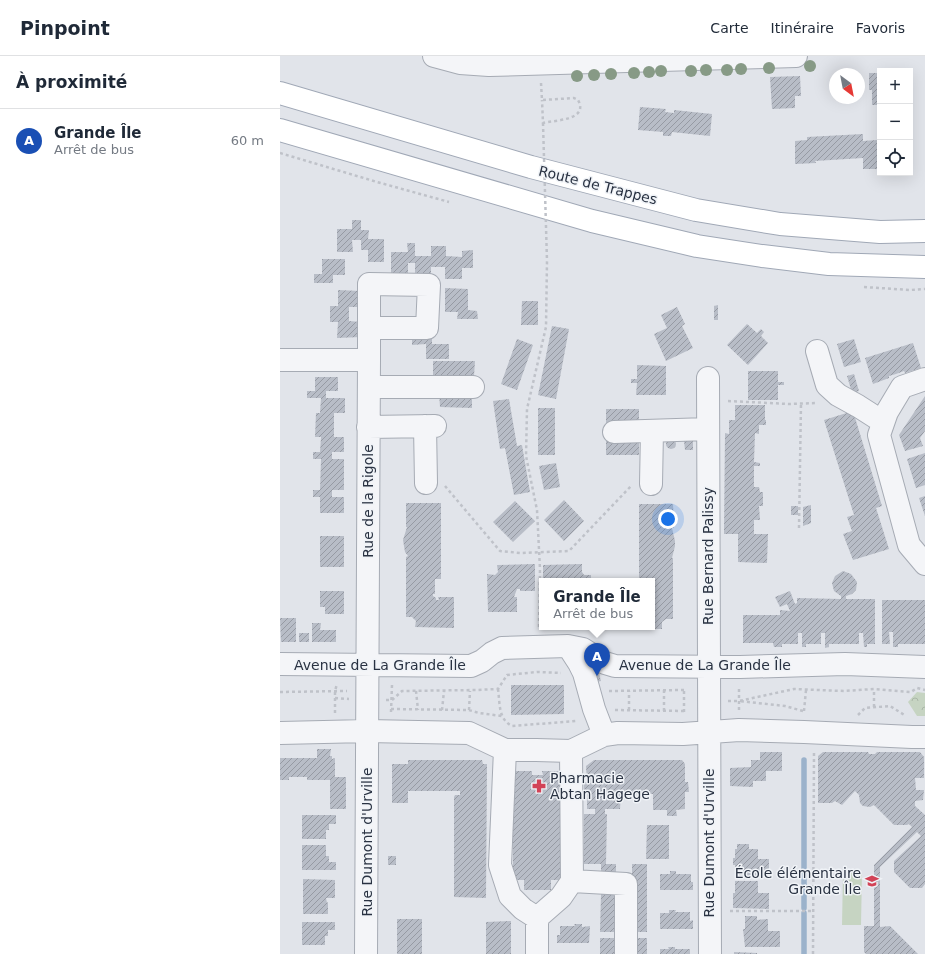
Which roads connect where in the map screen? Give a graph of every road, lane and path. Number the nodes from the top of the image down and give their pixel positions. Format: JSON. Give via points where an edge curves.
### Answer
{"nodes":[{"id":1,"x":434,"y":56,"type":"edge"},
{"id":2,"x":796,"y":56,"type":"edge"},
{"id":3,"x":565,"y":59,"type":"edge"},
{"id":4,"x":541,"y":81,"type":"dead end"},
{"id":5,"x":280,"y":93,"type":"edge"},
{"id":6,"x":542,"y":100,"type":"junction"},
{"id":7,"x":543,"y":123,"type":"junction"},
{"id":8,"x":280,"y":130,"type":"edge"},
{"id":9,"x":537,"y":149,"type":"dead end"},
{"id":10,"x":544,"y":151,"type":"dead end"},
{"id":11,"x":925,"y":231,"type":"edge"},
{"id":12,"x":925,"y":267,"type":"edge"},
{"id":13,"x":370,"y":328,"type":"dead end"},
{"id":14,"x":817,"y":352,"type":"dead end"},
{"id":15,"x":280,"y":360,"type":"edge"},
{"id":16,"x":369,"y":360,"type":"junction"},
{"id":17,"x":708,"y":378,"type":"dead end"},
{"id":18,"x":925,"y":379,"type":"edge"},
{"id":19,"x":369,"y":387,"type":"junction"},
{"id":20,"x":473,"y":387,"type":"dead end"},
{"id":21,"x":708,"y":400,"type":"junction"},
{"id":22,"x":849,"y":401,"type":"junction"},
{"id":23,"x":801,"y":403,"type":"junction"},
{"id":24,"x":883,"y":422,"type":"junction"},
{"id":25,"x":368,"y":427,"type":"junction"},
{"id":26,"x":708,"y":429,"type":"junction"},
{"id":27,"x":652,"y":431,"type":"junction"},
{"id":28,"x":614,"y":432,"type":"dead end"},
{"id":29,"x":434,"y":483,"type":"joint"},
{"id":30,"x":642,"y":484,"type":"joint"},
{"id":31,"x":798,"y":528,"type":"dead end"},
{"id":32,"x":539,"y":552,"type":"junction"},
{"id":33,"x":925,"y":564,"type":"edge"},
{"id":34,"x":568,"y":646,"type":"junction"},
{"id":35,"x":537,"y":648,"type":"junction"},
{"id":36,"x":280,"y":664,"type":"edge"},
{"id":37,"x":342,"y":665,"type":"junction"},
{"id":38,"x":391,"y":665,"type":"junction"},
{"id":39,"x":368,"y":666,"type":"junction"},
{"id":40,"x":709,"y":667,"type":"junction"},
{"id":41,"x":925,"y":667,"type":"edge"},
{"id":42,"x":568,"y":674,"type":"dead end"},
{"id":43,"x":740,"y":681,"type":"dead end"},
{"id":44,"x":684,"y":683,"type":"dead end"},
{"id":45,"x":498,"y":689,"type":"junction"},
{"id":46,"x":874,"y":689,"type":"junction"},
{"id":47,"x":470,"y":690,"type":"junction"},
{"id":48,"x":664,"y":690,"type":"junction"},
{"id":49,"x":684,"y":690,"type":"junction"},
{"id":50,"x":806,"y":690,"type":"junction"},
{"id":51,"x":925,"y":690,"type":"edge"},
{"id":52,"x":335,"y":691,"type":"junction"},
{"id":53,"x":416,"y":691,"type":"junction"},
{"id":54,"x":444,"y":691,"type":"junction"},
{"id":55,"x":606,"y":691,"type":"dead end"},
{"id":56,"x":629,"y":691,"type":"junction"},
{"id":57,"x":280,"y":692,"type":"edge"},
{"id":58,"x":367,"y":695,"type":"junction"},
{"id":59,"x":335,"y":698,"type":"junction"},
{"id":60,"x":392,"y":700,"type":"junction"},
{"id":61,"x":739,"y":701,"type":"junction"},
{"id":62,"x":874,"y":707,"type":"junction"},
{"id":63,"x":418,"y":710,"type":"dead end"},
{"id":64,"x":442,"y":710,"type":"dead end"},
{"id":65,"x":469,"y":710,"type":"dead end"},
{"id":66,"x":610,"y":710,"type":"dead end"},
{"id":67,"x":629,"y":710,"type":"junction"},
{"id":68,"x":664,"y":711,"type":"junction"},
{"id":69,"x":684,"y":711,"type":"junction"},
{"id":70,"x":804,"y":711,"type":"junction"},
{"id":71,"x":739,"y":713,"type":"dead end"},
{"id":72,"x":810,"y":713,"type":"dead end"},
{"id":73,"x":851,"y":714,"type":"dead end"},
{"id":74,"x":576,"y":717,"type":"dead end"},
{"id":75,"x":684,"y":719,"type":"dead end"},
{"id":76,"x":912,"y":720,"type":"dead end"},
{"id":77,"x":336,"y":731,"type":"junction"},
{"id":78,"x":367,"y":731,"type":"junction"},
{"id":79,"x":280,"y":732,"type":"edge"},
{"id":80,"x":390,"y":732,"type":"junction"},
{"id":81,"x":709,"y":733,"type":"junction"},
{"id":82,"x":604,"y":735,"type":"junction"},
{"id":83,"x":925,"y":737,"type":"edge"},
{"id":84,"x":814,"y":749,"type":"dead end"},
{"id":85,"x":505,"y":750,"type":"junction"},
{"id":86,"x":571,"y":751,"type":"junction"},
{"id":87,"x":572,"y":881,"type":"junction"},
{"id":88,"x":710,"y":911,"type":"junction"},
{"id":89,"x":813,"y":911,"type":"junction"},
{"id":90,"x":537,"y":918,"type":"junction"},
{"id":91,"x":366,"y":954,"type":"edge"},
{"id":92,"x":536,"y":954,"type":"edge"},
{"id":93,"x":626,"y":954,"type":"edge"},
{"id":94,"x":710,"y":954,"type":"edge"},
{"id":95,"x":813,"y":954,"type":"edge"}],
"edges":[{"from":1,"to":3,"type":"street","via":[[460,63],[489,65]]},
{"from":2,"to":3,"type":"street"},
{"from":4,"to":6,"type":"path"},
{"from":5,"to":11,"type":"main road","name":"Route de Trappes","via":[[531,167],[696,210],[780,224],[880,232]]},
{"from":6,"to":7,"type":"path"},
{"from":6,"to":7,"type":"path","via":[[574,98],[581,105],[576,116]]},
{"from":7,"to":32,"type":"path","bridge":true,"via":[[546,327],[527,409],[526,456],[537,510]]},
{"from":8,"to":12,"type":"main road","via":[[592,221],[697,246],[829,264]]},
{"from":9,"to":10,"type":"path"},
{"from":13,"to":16,"type":"street","name":"Rue de la Rigole"},
{"from":14,"to":22,"type":"street","via":[[827,384]]},
{"from":15,"to":16,"type":"street"},
{"from":16,"to":19,"type":"street","name":"Rue de la Rigole"},
{"from":17,"to":21,"type":"street","name":"Rue Bernard Palissy"},
{"from":18,"to":24,"type":"street","via":[[902,387]]},
{"from":19,"to":20,"type":"street"},
{"from":19,"to":25,"type":"street","name":"Rue de la Rigole"},
{"from":21,"to":23,"type":"path"},
{"from":21,"to":26,"type":"street","name":"Rue Bernard Palissy"},
{"from":22,"to":23,"type":"path"},
{"from":22,"to":24,"type":"street"},
{"from":23,"to":31,"type":"path"},
{"from":24,"to":33,"type":"street","via":[[879,434],[910,545]]},
{"from":25,"to":29,"type":"street","via":[[430,426]]},
{"from":25,"to":39,"type":"street","name":"Rue de la Rigole"},
{"from":26,"to":27,"type":"street"},
{"from":26,"to":40,"type":"street","name":"Rue Bernard Palissy"},
{"from":27,"to":28,"type":"street"},
{"from":27,"to":30,"type":"street"},
{"from":29,"to":32,"type":"path","via":[[500,551]]},
{"from":30,"to":32,"type":"path","via":[[569,551]]},
{"from":32,"to":35,"type":"path"},
{"from":34,"to":35,"type":"street","name":"Avenue de La Grande Île"},
{"from":34,"to":40,"type":"street","name":"Avenue de La Grande Île","via":[[583,649],[614,666]]},
{"from":34,"to":82,"type":"street","via":[[580,663]]},
{"from":35,"to":38,"type":"street","name":"Avenue de La Grande Île","via":[[502,648],[471,666]]},
{"from":36,"to":37,"type":"street","name":"Avenue de La Grande Île"},
{"from":37,"to":39,"type":"street","name":"Avenue de La Grande Île"},
{"from":37,"to":52,"type":"path"},
{"from":38,"to":39,"type":"street","name":"Avenue de La Grande Île"},
{"from":38,"to":60,"type":"path"},
{"from":39,"to":58,"type":"street","name":"Rue de la Rigole"},
{"from":40,"to":41,"type":"street","name":"Avenue de La Grande Île","via":[[845,664]]},
{"from":40,"to":81,"type":"street","name":"Rue Bernard Palissy"},
{"from":42,"to":45,"type":"path","via":[[537,672],[507,675]]},
{"from":43,"to":61,"type":"path"},
{"from":44,"to":49,"type":"path"},
{"from":45,"to":47,"type":"path"},
{"from":45,"to":74,"type":"path","via":[[502,716],[512,726],[576,721]]},
{"from":46,"to":50,"type":"path"},
{"from":46,"to":51,"type":"path","via":[[911,692],[917,688]]},
{"from":46,"to":62,"type":"path"},
{"from":47,"to":54,"type":"path"},
{"from":47,"to":65,"type":"path"},
{"from":48,"to":49,"type":"path"},
{"from":48,"to":56,"type":"path"},
{"from":48,"to":68,"type":"path"},
{"from":49,"to":69,"type":"path"},
{"from":50,"to":61,"type":"path","via":[[794,689]]},
{"from":50,"to":70,"type":"path"},
{"from":52,"to":57,"type":"path"},
{"from":52,"to":58,"type":"path"},
{"from":52,"to":59,"type":"path"},
{"from":53,"to":54,"type":"path"},
{"from":53,"to":60,"type":"path","via":[[402,691]]},
{"from":53,"to":63,"type":"path"},
{"from":54,"to":64,"type":"path"},
{"from":55,"to":56,"type":"path"},
{"from":56,"to":67,"type":"path"},
{"from":58,"to":59,"type":"path"},
{"from":58,"to":60,"type":"path"},
{"from":58,"to":78,"type":"street","name":"Rue de la Rigole"},
{"from":59,"to":77,"type":"path"},
{"from":60,"to":80,"type":"path"},
{"from":61,"to":70,"type":"path","via":[[785,706]]},
{"from":61,"to":71,"type":"path"},
{"from":62,"to":73,"type":"path","via":[[865,708],[858,715]]},
{"from":62,"to":76,"type":"path","via":[[890,706]]},
{"from":66,"to":67,"type":"path"},
{"from":67,"to":68,"type":"path"},
{"from":68,"to":69,"type":"path"},
{"from":69,"to":75,"type":"path"},
{"from":70,"to":72,"type":"path"},
{"from":77,"to":78,"type":"street"},
{"from":77,"to":79,"type":"street"},
{"from":78,"to":80,"type":"street"},
{"from":78,"to":91,"type":"street","name":"Rue Dumont d'Urville"},
{"from":80,"to":85,"type":"street","via":[[469,733]]},
{"from":81,"to":82,"type":"street","via":[[618,732]]},
{"from":81,"to":83,"type":"street","via":[[739,730]]},
{"from":81,"to":88,"type":"street","name":"Rue Dumont d'Urville"},
{"from":82,"to":86,"type":"street"},
{"from":84,"to":89,"type":"path"},
{"from":85,"to":86,"type":"street"},
{"from":85,"to":90,"type":"street","via":[[500,864],[510,896]]},
{"from":86,"to":87,"type":"street"},
{"from":87,"to":90,"type":"street","via":[[561,897]]},
{"from":87,"to":93,"type":"street","via":[[626,884]]},
{"from":88,"to":89,"type":"path"},
{"from":88,"to":94,"type":"street","name":"Rue Dumont d'Urville"},
{"from":89,"to":95,"type":"path"},
{"from":90,"to":92,"type":"street"}]}
